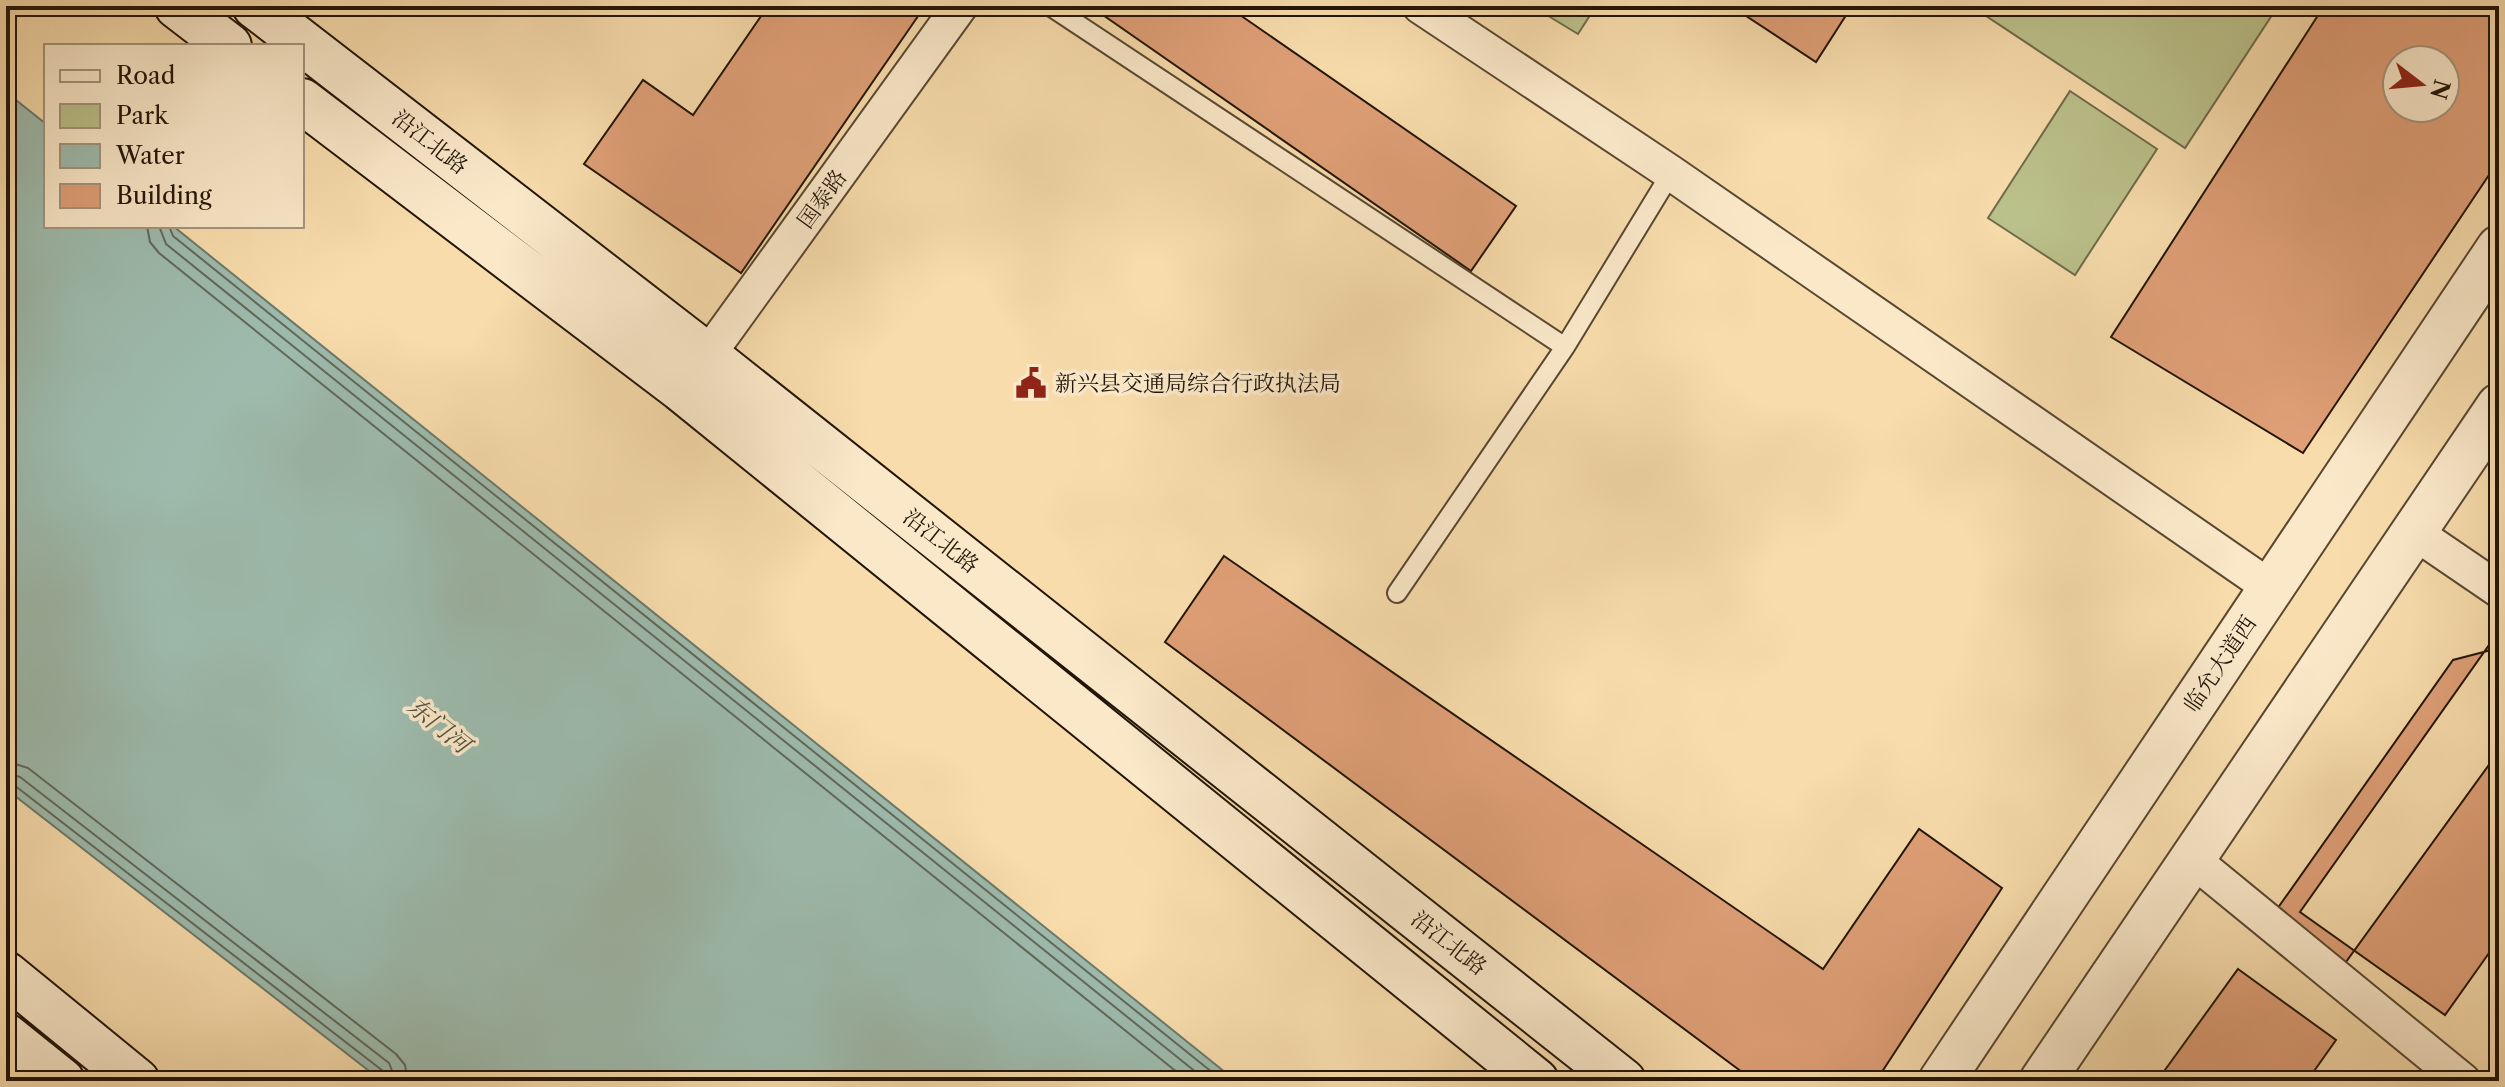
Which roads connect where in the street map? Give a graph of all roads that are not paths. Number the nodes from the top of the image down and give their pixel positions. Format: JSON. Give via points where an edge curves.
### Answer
{"nodes":[{"id":1,"x":177,"y":6,"type":"edge"},
{"id":2,"x":255,"y":6,"type":"edge"},
{"id":3,"x":960,"y":6,"type":"edge"},
{"id":4,"x":1050,"y":6,"type":"edge"},
{"id":5,"x":1420,"y":6,"type":"edge"},
{"id":6,"x":226,"y":44,"type":"edge"},
{"id":7,"x":304,"y":103,"type":"edge"},
{"id":8,"x":1671,"y":173,"type":"junction"},
{"id":9,"x":2499,"y":248,"type":"edge"},
{"id":10,"x":1565,"y":347,"type":"junction"},
{"id":11,"x":709,"y":357,"type":"junction"},
{"id":12,"x":681,"y":389,"type":"junction"},
{"id":13,"x":2499,"y":406,"type":"edge"},
{"id":14,"x":2414,"y":532,"type":"junction"},
{"id":15,"x":2271,"y":588,"type":"junction"},
{"id":16,"x":2499,"y":590,"type":"edge"},
{"id":17,"x":1397,"y":593,"type":"dead end"},
{"id":18,"x":2192,"y":859,"type":"junction"},
{"id":19,"x":6,"y":974,"type":"edge"},
{"id":20,"x":6,"y":1036,"type":"edge"},
{"id":21,"x":62,"y":1081,"type":"edge"},
{"id":22,"x":137,"y":1081,"type":"edge"},
{"id":23,"x":1536,"y":1081,"type":"edge"},
{"id":24,"x":1623,"y":1081,"type":"edge"},
{"id":25,"x":1941,"y":1081,"type":"edge"},
{"id":26,"x":2042,"y":1081,"type":"edge"},
{"id":27,"x":2463,"y":1081,"type":"edge"}],
"edges":[{"from":1,"to":6,"type":"main road"},
{"from":2,"to":11,"type":"main road","name":"沿江北路"},
{"from":3,"to":11,"type":"street","name":"国泰路"},
{"from":4,"to":10,"type":"lane"},
{"from":5,"to":8,"type":"street"},
{"from":7,"to":12,"type":"main road","name":"沿江北路"},
{"from":8,"to":10,"type":"lane"},
{"from":8,"to":15,"type":"street"},
{"from":9,"to":15,"type":"main road","name":"临允大道西"},
{"from":10,"to":17,"type":"lane"},
{"from":11,"to":12,"type":"street","name":"国泰路"},
{"from":11,"to":24,"type":"main road","name":"沿江北路"},
{"from":12,"to":23,"type":"main road","name":"沿江北路"},
{"from":13,"to":14,"type":"main road"},
{"from":14,"to":16,"type":"street"},
{"from":14,"to":18,"type":"main road"},
{"from":15,"to":25,"type":"main road","name":"临允大道西"},
{"from":18,"to":26,"type":"main road"},
{"from":18,"to":27,"type":"street"},
{"from":19,"to":22,"type":"main road"},
{"from":20,"to":21,"type":"main road"}]}
